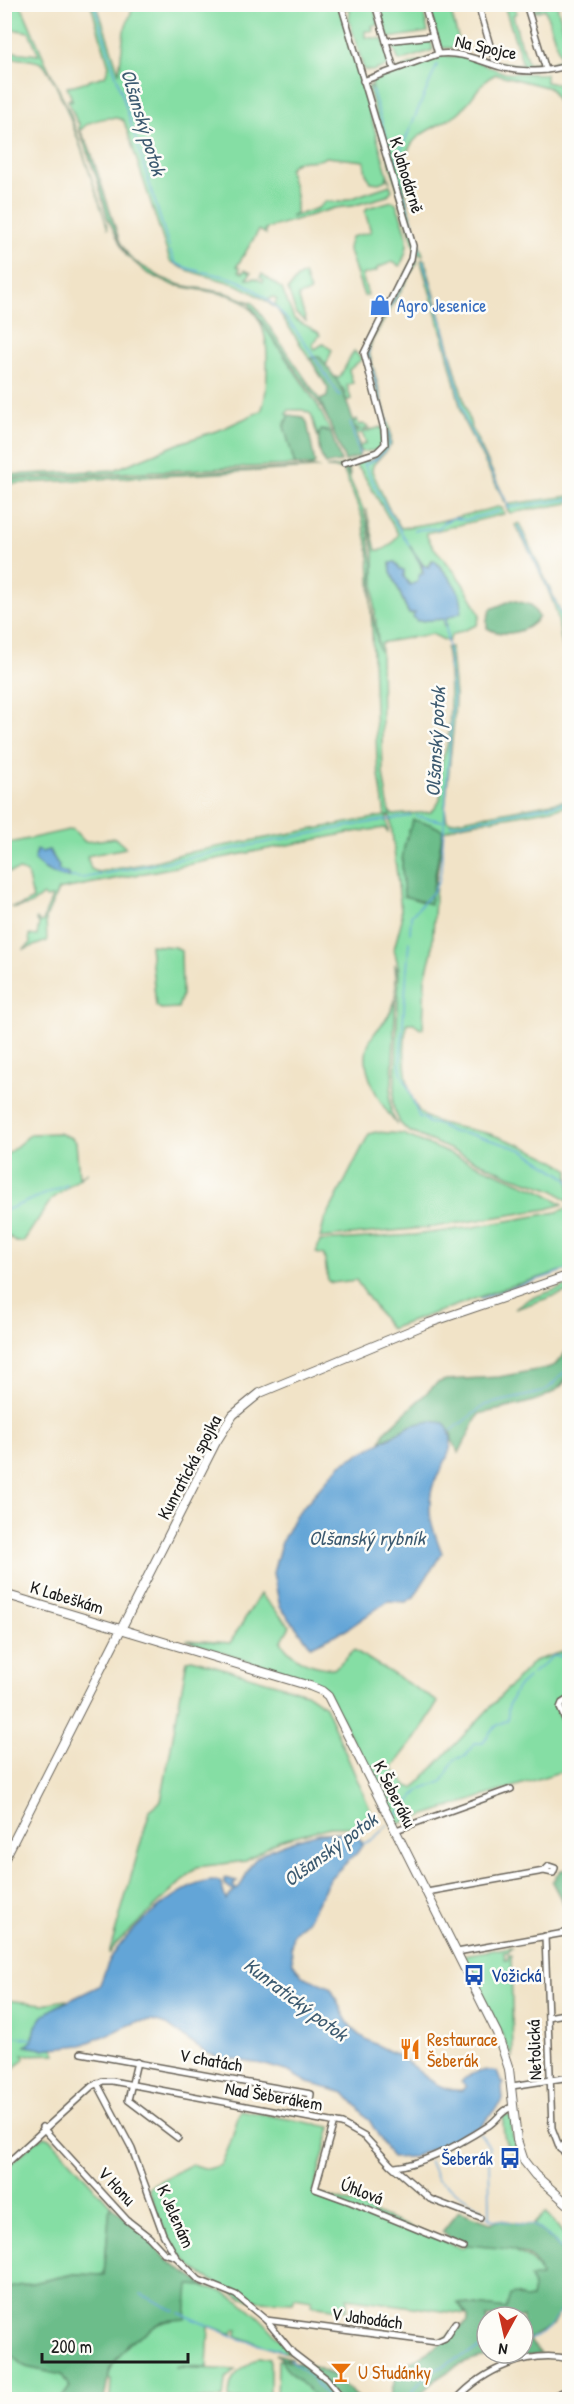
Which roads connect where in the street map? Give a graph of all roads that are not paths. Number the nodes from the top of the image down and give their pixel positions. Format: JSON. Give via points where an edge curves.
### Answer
{"nodes":[{"id":1,"x":341,"y":4,"type":"edge"},
{"id":2,"x":375,"y":4,"type":"edge"},
{"id":3,"x":424,"y":4,"type":"edge"},
{"id":4,"x":478,"y":4,"type":"edge"},
{"id":5,"x":526,"y":4,"type":"edge"},
{"id":6,"x":433,"y":36,"type":"junction"},
{"id":7,"x":386,"y":41,"type":"junction"},
{"id":8,"x":438,"y":54,"type":"junction"},
{"id":9,"x":494,"y":58,"type":"dead end"},
{"id":10,"x":570,"y":65,"type":"edge"},
{"id":11,"x":394,"y":69,"type":"junction"},
{"id":12,"x":546,"y":70,"type":"junction"},
{"id":13,"x":363,"y":81,"type":"junction"},
{"id":14,"x":344,"y":463,"type":"dead end"},
{"id":15,"x":570,"y":1275,"type":"edge"},
{"id":16,"x":4,"y":1594,"type":"edge"},
{"id":17,"x":131,"y":1611,"type":"junction"},
{"id":18,"x":105,"y":1624,"type":"junction"},
{"id":19,"x":122,"y":1629,"type":"junction"},
{"id":20,"x":137,"y":1634,"type":"junction"},
{"id":21,"x":114,"y":1645,"type":"junction"},
{"id":22,"x":570,"y":1698,"type":"edge"},
{"id":23,"x":570,"y":1731,"type":"edge"},
{"id":24,"x":511,"y":1789,"type":"dead end"},
{"id":25,"x":393,"y":1824,"type":"junction"},
{"id":26,"x":4,"y":1860,"type":"edge"},
{"id":27,"x":544,"y":1871,"type":"dead end"},
{"id":28,"x":427,"y":1893,"type":"junction"},
{"id":29,"x":570,"y":1932,"type":"edge"},
{"id":30,"x":545,"y":1936,"type":"junction"},
{"id":31,"x":457,"y":1952,"type":"junction"},
{"id":32,"x":570,"y":2013,"type":"edge"},
{"id":33,"x":548,"y":2017,"type":"junction"},
{"id":34,"x":81,"y":2053,"type":"dead end"},
{"id":35,"x":137,"y":2062,"type":"junction"},
{"id":36,"x":570,"y":2077,"type":"edge"},
{"id":37,"x":551,"y":2080,"type":"junction"},
{"id":38,"x":97,"y":2083,"type":"junction"},
{"id":39,"x":132,"y":2085,"type":"junction"},
{"id":40,"x":512,"y":2086,"type":"junction"},
{"id":41,"x":513,"y":2107,"type":"junction"},
{"id":42,"x":307,"y":2117,"type":"junction"},
{"id":43,"x":334,"y":2122,"type":"junction"},
{"id":44,"x":44,"y":2128,"type":"junction"},
{"id":45,"x":570,"y":2137,"type":"edge"},
{"id":46,"x":178,"y":2138,"type":"dead end"},
{"id":47,"x":560,"y":2149,"type":"junction"},
{"id":48,"x":570,"y":2157,"type":"edge"},
{"id":49,"x":4,"y":2166,"type":"edge"},
{"id":50,"x":395,"y":2167,"type":"junction"},
{"id":51,"x":570,"y":2206,"type":"edge"},
{"id":52,"x":480,"y":2218,"type":"dead end"},
{"id":53,"x":463,"y":2248,"type":"dead end"},
{"id":54,"x":176,"y":2257,"type":"junction"},
{"id":55,"x":266,"y":2320,"type":"junction"},
{"id":56,"x":455,"y":2323,"type":"dead end"},
{"id":57,"x":570,"y":2359,"type":"edge"},
{"id":58,"x":570,"y":2389,"type":"edge"},
{"id":59,"x":344,"y":2400,"type":"edge"},
{"id":60,"x":456,"y":2400,"type":"edge"},
{"id":61,"x":543,"y":2400,"type":"edge"}],
"edges":[{"from":1,"to":13,"type":"street","name":"K Jahodárně"},
{"from":2,"to":7,"type":"street"},
{"from":3,"to":6,"type":"street"},
{"from":4,"to":9,"type":"street"},
{"from":5,"to":12,"type":"street"},
{"from":6,"to":7,"type":"street"},
{"from":6,"to":8,"type":"street"},
{"from":7,"to":11,"type":"street"},
{"from":8,"to":11,"type":"street","name":"Na Spojce"},
{"from":8,"to":12,"type":"street","name":"Na Spojce","via":[[463,54],[515,70]]},
{"from":10,"to":12,"type":"street","name":"Na Spojce"},
{"from":11,"to":13,"type":"street","name":"Na Spojce"},
{"from":13,"to":14,"type":"street","name":"K Jahodárně","via":[[413,246],[411,259],[365,347],[385,444],[377,452]]},
{"from":15,"to":17,"type":"street","name":"Kunratická spojka","via":[[461,1311],[333,1362],[260,1393],[240,1408],[216,1442]]},
{"from":16,"to":18,"type":"street","name":"K Labeškám"},
{"from":17,"to":19,"type":"street","name":"Kunratická spojka"},
{"from":17,"to":20,"type":"street"},
{"from":18,"to":19,"type":"street","name":"K Labeškám"},
{"from":18,"to":21,"type":"street","via":[[114,1632]]},
{"from":19,"to":20,"type":"street","name":"K Šeberáku"},
{"from":19,"to":21,"type":"street","name":"Kunratická spojka"},
{"from":20,"to":25,"type":"street","name":"K Šeberáku","via":[[322,1691],[332,1703]]},
{"from":21,"to":26,"type":"street","name":"Kunratická spojka"},
{"from":22,"to":23,"type":"street","via":[[560,1708]]},
{"from":24,"to":25,"type":"street"},
{"from":25,"to":28,"type":"street","name":"K Šeberáku"},
{"from":27,"to":28,"type":"street"},
{"from":28,"to":31,"type":"street","name":"K Šeberáku"},
{"from":29,"to":30,"type":"street"},
{"from":30,"to":31,"type":"street"},
{"from":30,"to":33,"type":"street","name":"Netolická"},
{"from":31,"to":40,"type":"street","name":"K Šeberáku","via":[[497,2033]]},
{"from":32,"to":33,"type":"street"},
{"from":33,"to":37,"type":"street","name":"Netolická"},
{"from":34,"to":35,"type":"street","name":"V chatách"},
{"from":35,"to":39,"type":"street"},
{"from":35,"to":42,"type":"street","name":"V chatách","via":[[311,2094]]},
{"from":36,"to":37,"type":"street"},
{"from":37,"to":40,"type":"street"},
{"from":37,"to":47,"type":"street","name":"Netolická","via":[[552,2128]]},
{"from":38,"to":39,"type":"street","name":"Nad Šeberákem"},
{"from":38,"to":44,"type":"street"},
{"from":38,"to":54,"type":"street","name":"K Jelenám","via":[[132,2149],[163,2234]]},
{"from":39,"to":42,"type":"street","name":"Nad Šeberákem"},
{"from":39,"to":46,"type":"street","via":[[128,2100]]},
{"from":40,"to":41,"type":"street","name":"K Šeberáku"},
{"from":41,"to":50,"type":"street","via":[[451,2148]]},
{"from":41,"to":51,"type":"street","name":"K Šeberáku","via":[[524,2161]]},
{"from":42,"to":43,"type":"street","name":"Nad Šeberákem"},
{"from":43,"to":50,"type":"street","name":"Nad Šeberákem","via":[[365,2137]]},
{"from":43,"to":53,"type":"street","name":"Úhlová","via":[[315,2189]]},
{"from":44,"to":49,"type":"street"},
{"from":44,"to":54,"type":"street","name":"V Honu","via":[[127,2220],[164,2253]]},
{"from":45,"to":47,"type":"street"},
{"from":47,"to":48,"type":"street"},
{"from":50,"to":52,"type":"street","name":"Nad Šeberákem","via":[[430,2199]]},
{"from":54,"to":55,"type":"street","name":"K Jelenám","via":[[199,2280],[236,2295]]},
{"from":55,"to":56,"type":"street","name":"V Jahodách","via":[[436,2342],[445,2338]]},
{"from":55,"to":59,"type":"street","name":"K Jelenám","via":[[293,2353],[327,2379]]},
{"from":57,"to":60,"type":"street","via":[[540,2357],[513,2363],[474,2382]]},
{"from":58,"to":61,"type":"street"}]}
